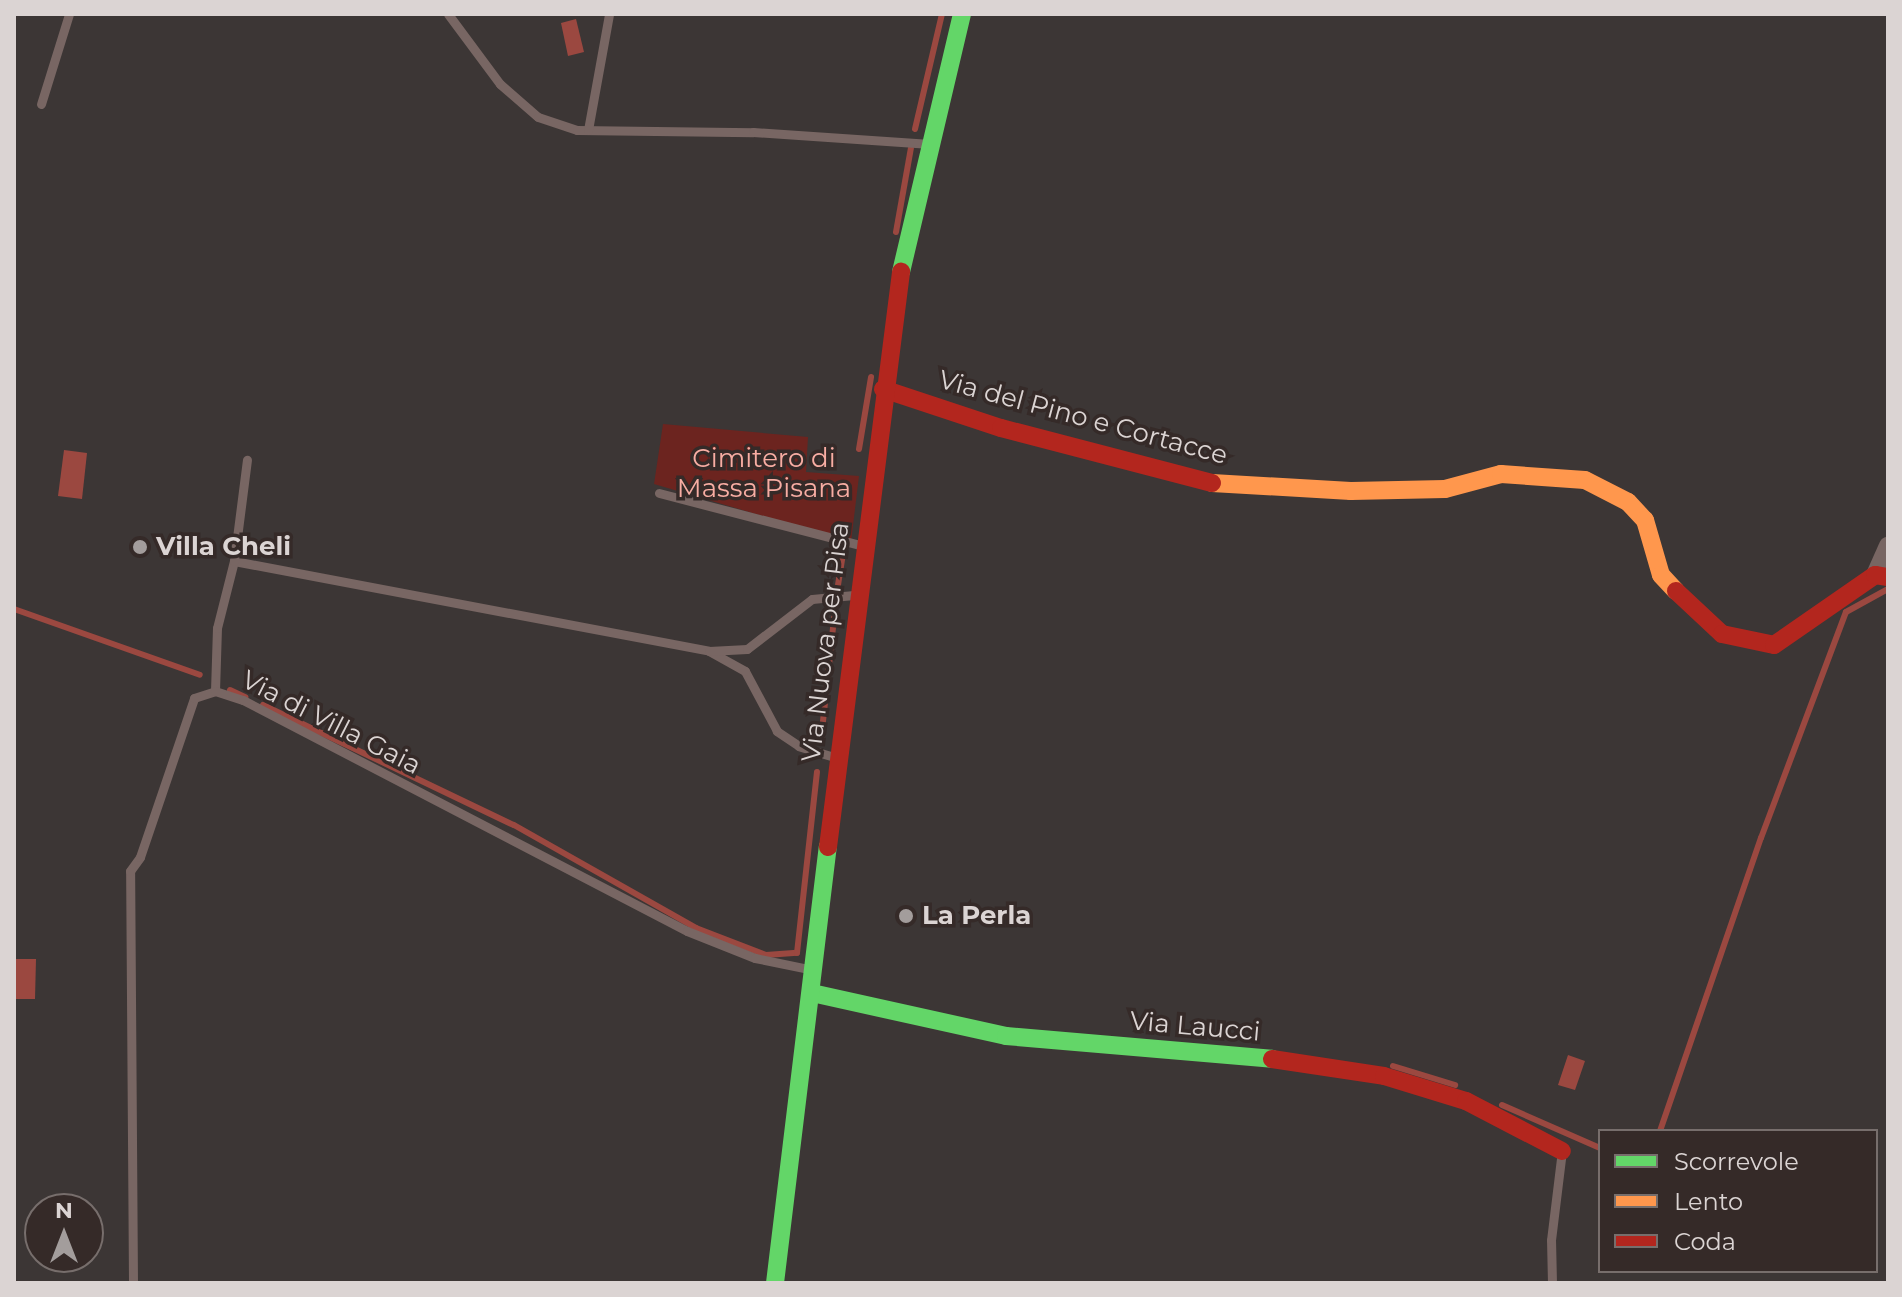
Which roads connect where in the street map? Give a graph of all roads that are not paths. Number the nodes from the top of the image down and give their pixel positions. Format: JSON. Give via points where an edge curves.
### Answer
{"nodes":[{"id":1,"x":69,"y":14,"type":"edge"},
{"id":2,"x":448,"y":14,"type":"edge"},
{"id":3,"x":609,"y":14,"type":"edge"},
{"id":4,"x":962,"y":14,"type":"edge"},
{"id":5,"x":41,"y":104,"type":"dead end"},
{"id":6,"x":588,"y":130,"type":"junction"},
{"id":7,"x":929,"y":144,"type":"junction"},
{"id":8,"x":883,"y":389,"type":"junction"},
{"id":9,"x":247,"y":460,"type":"dead end"},
{"id":10,"x":659,"y":493,"type":"dead end"},
{"id":11,"x":863,"y":546,"type":"junction"},
{"id":12,"x":1888,"y":546,"type":"edge"},
{"id":13,"x":234,"y":561,"type":"junction"},
{"id":14,"x":1881,"y":576,"type":"edge"},
{"id":15,"x":857,"y":595,"type":"junction"},
{"id":16,"x":709,"y":651,"type":"junction"},
{"id":17,"x":215,"y":691,"type":"junction"},
{"id":18,"x":838,"y":758,"type":"junction"},
{"id":19,"x":815,"y":970,"type":"junction"},
{"id":20,"x":812,"y":993,"type":"junction"},
{"id":21,"x":1562,"y":1151,"type":"joint"},
{"id":22,"x":775,"y":1282,"type":"edge"},
{"id":23,"x":133,"y":1283,"type":"edge"},
{"id":24,"x":1552,"y":1283,"type":"edge"}],
"edges":[{"from":1,"to":5,"type":"lane"},
{"from":2,"to":6,"type":"lane","via":[[500,84],[538,117]]},
{"from":3,"to":6,"type":"lane"},
{"from":4,"to":7,"type":"street","name":"Via Nuova per Pisa"},
{"from":6,"to":7,"type":"lane","via":[[753,132]]},
{"from":7,"to":8,"type":"street","name":"Via Nuova per Pisa"},
{"from":8,"to":11,"type":"street","name":"Via Nuova per Pisa"},
{"from":8,"to":14,"type":"street","name":"Via del Pino e Cortacce","via":[[1001,428],[1211,483],[1351,491],[1445,489],[1501,474],[1585,480],[1628,502],[1645,520],[1661,575],[1683,599],[1722,634],[1754,644],[1774,645]]},
{"from":9,"to":13,"type":"lane"},
{"from":10,"to":11,"type":"lane"},
{"from":11,"to":15,"type":"street","name":"Via Nuova per Pisa"},
{"from":12,"to":14,"type":"street"},
{"from":13,"to":16,"type":"lane"},
{"from":13,"to":17,"type":"lane","via":[[217,628]]},
{"from":15,"to":16,"type":"lane","via":[[812,599],[747,649]]},
{"from":15,"to":18,"type":"street","name":"Via Nuova per Pisa"},
{"from":16,"to":18,"type":"lane","via":[[745,671],[777,731],[799,746]]},
{"from":17,"to":19,"type":"lane","name":"Via di Villa Gaia","via":[[243,700],[687,931],[755,958]]},
{"from":17,"to":23,"type":"lane","name":"Via di Villa Gaia","via":[[194,698],[140,857],[130,871]]},
{"from":18,"to":19,"type":"street","name":"Via Nuova per Pisa"},
{"from":19,"to":20,"type":"street","name":"Via Nuova per Pisa"},
{"from":20,"to":21,"type":"street","name":"Via Laucci","via":[[1006,1036],[1305,1062],[1384,1076],[1466,1101]]},
{"from":20,"to":22,"type":"street","name":"Via Nuova per Pisa"},
{"from":21,"to":24,"type":"lane","via":[[1551,1240]]}]}
